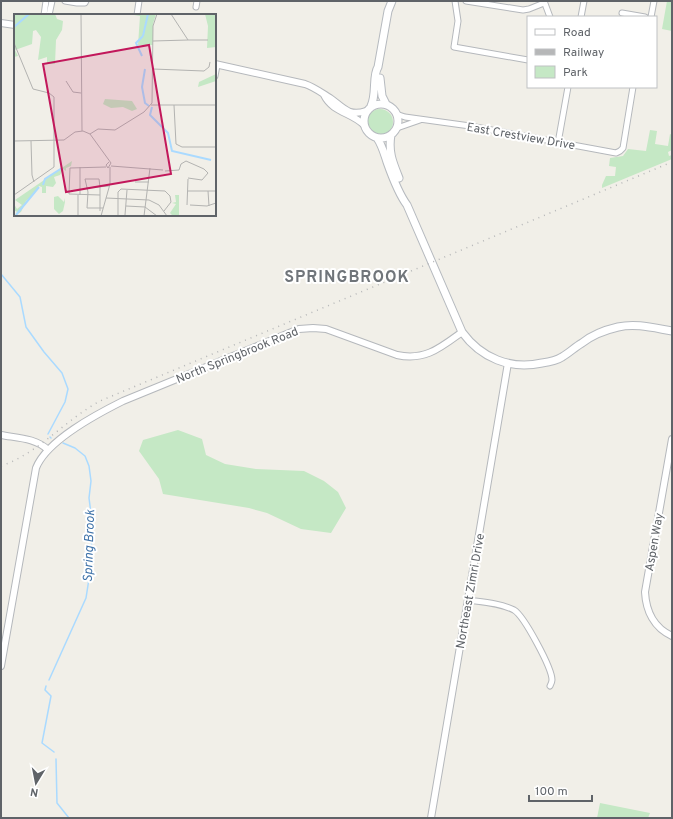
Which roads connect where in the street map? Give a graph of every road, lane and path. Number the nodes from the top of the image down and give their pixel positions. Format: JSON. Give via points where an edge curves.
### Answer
{"nodes":[{"id":1,"x":46,"y":1,"type":"edge"},
{"id":2,"x":52,"y":1,"type":"edge"},
{"id":3,"x":65,"y":1,"type":"edge"},
{"id":4,"x":86,"y":1,"type":"edge"},
{"id":5,"x":139,"y":1,"type":"edge"},
{"id":6,"x":197,"y":1,"type":"edge"},
{"id":7,"x":392,"y":1,"type":"edge"},
{"id":8,"x":455,"y":1,"type":"edge"},
{"id":9,"x":466,"y":1,"type":"edge"},
{"id":10,"x":584,"y":1,"type":"edge"},
{"id":11,"x":654,"y":1,"type":"edge"},
{"id":12,"x":544,"y":2,"type":"edge"},
{"id":13,"x":196,"y":7,"type":"dead end"},
{"id":14,"x":622,"y":13,"type":"dead end"},
{"id":15,"x":44,"y":14,"type":"edge"},
{"id":16,"x":49,"y":14,"type":"edge"},
{"id":17,"x":136,"y":14,"type":"edge"},
{"id":18,"x":550,"y":16,"type":"edge"},
{"id":19,"x":581,"y":16,"type":"edge"},
{"id":20,"x":639,"y":16,"type":"edge"},
{"id":21,"x":652,"y":16,"type":"edge"},
{"id":22,"x":1,"y":23,"type":"edge"},
{"id":23,"x":14,"y":25,"type":"edge"},
{"id":24,"x":527,"y":60,"type":"edge"},
{"id":25,"x":216,"y":64,"type":"edge"},
{"id":26,"x":378,"y":67,"type":"junction"},
{"id":27,"x":568,"y":88,"type":"edge"},
{"id":28,"x":633,"y":88,"type":"edge"},
{"id":29,"x":324,"y":95,"type":"junction"},
{"id":30,"x":386,"y":104,"type":"junction"},
{"id":31,"x":369,"y":109,"type":"junction"},
{"id":32,"x":396,"y":114,"type":"junction"},
{"id":33,"x":421,"y":120,"type":"junction"},
{"id":34,"x":364,"y":125,"type":"junction"},
{"id":35,"x":397,"y":128,"type":"junction"},
{"id":36,"x":391,"y":135,"type":"junction"},
{"id":37,"x":377,"y":138,"type":"junction"},
{"id":38,"x":558,"y":142,"type":"junction"},
{"id":39,"x":407,"y":205,"type":"junction"},
{"id":40,"x":672,"y":331,"type":"edge"},
{"id":41,"x":462,"y":332,"type":"junction"},
{"id":42,"x":508,"y":363,"type":"junction"},
{"id":43,"x":1,"y":435,"type":"edge"},
{"id":44,"x":672,"y":439,"type":"edge"},
{"id":45,"x":48,"y":450,"type":"junction"},
{"id":46,"x":468,"y":600,"type":"junction"},
{"id":47,"x":672,"y":636,"type":"edge"},
{"id":48,"x":1,"y":666,"type":"edge"},
{"id":49,"x":550,"y":686,"type":"dead end"},
{"id":50,"x":431,"y":818,"type":"edge"}],
"edges":[{"from":1,"to":15,"type":"street"},
{"from":2,"to":16,"type":"street"},
{"from":3,"to":4,"type":"street"},
{"from":5,"to":17,"type":"street"},
{"from":6,"to":13,"type":"street"},
{"from":7,"to":26,"type":"main road"},
{"from":8,"to":24,"type":"street","via":[[458,21],[454,47]]},
{"from":9,"to":12,"type":"street","via":[[523,10]]},
{"from":10,"to":19,"type":"street"},
{"from":11,"to":21,"type":"street"},
{"from":12,"to":18,"type":"street"},
{"from":14,"to":20,"type":"street"},
{"from":22,"to":23,"type":"street"},
{"from":25,"to":29,"type":"street","via":[[305,84]]},
{"from":26,"to":30,"type":"main road","via":[[382,96]]},
{"from":26,"to":31,"type":"main road","via":[[375,97]]},
{"from":27,"to":38,"type":"street"},
{"from":28,"to":38,"type":"street","name":"East Crestview Drive","via":[[620,151],[614,153]]},
{"from":29,"to":31,"type":"street","via":[[347,110],[357,113]]},
{"from":29,"to":34,"type":"street","via":[[326,101],[335,108]]},
{"from":30,"to":31,"type":"main road","via":[[376,104]]},
{"from":30,"to":32,"type":"main road"},
{"from":31,"to":34,"type":"main road","via":[[363,121]]},
{"from":32,"to":33,"type":"street","name":"East Crestview Drive"},
{"from":32,"to":35,"type":"main road"},
{"from":33,"to":35,"type":"street","name":"East Crestview Drive"},
{"from":33,"to":38,"type":"street","name":"East Crestview Drive","via":[[442,121]]},
{"from":34,"to":37,"type":"main road","via":[[369,134]]},
{"from":35,"to":36,"type":"main road"},
{"from":36,"to":37,"type":"main road","via":[[382,139]]},
{"from":36,"to":39,"type":"main road","via":[[390,156],[407,197]]},
{"from":37,"to":39,"type":"main road","via":[[402,199]]},
{"from":39,"to":41,"type":"main road"},
{"from":40,"to":42,"type":"main road","via":[[638,325],[618,327],[589,338],[553,361],[528,365]]},
{"from":41,"to":42,"type":"main road","via":[[474,347],[500,362]]},
{"from":41,"to":45,"type":"street","name":"North Springbrook Road","via":[[429,353],[407,357],[326,329],[300,329],[102,411],[79,425]]},
{"from":42,"to":46,"type":"street","name":"Northeast Zimri Drive"},
{"from":43,"to":45,"type":"street","via":[[37,442]]},
{"from":44,"to":47,"type":"street","name":"Aspen Way","via":[[646,592],[651,617],[661,629]]},
{"from":45,"to":48,"type":"street","name":"North Springbrook Road","via":[[38,463],[34,476]]},
{"from":46,"to":49,"type":"street","via":[[505,606],[519,614],[543,656],[551,676]]},
{"from":46,"to":50,"type":"street","name":"Northeast Zimri Drive"}]}
